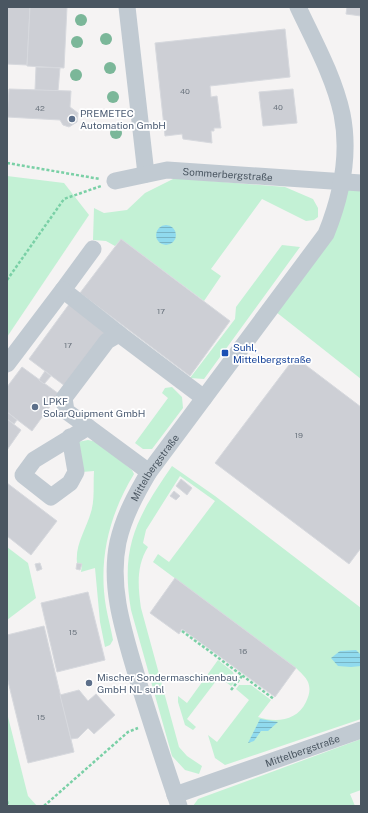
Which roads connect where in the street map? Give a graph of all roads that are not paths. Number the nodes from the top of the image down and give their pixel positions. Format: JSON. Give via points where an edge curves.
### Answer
{"nodes":[{"id":1,"x":128,"y":7,"type":"edge"},
{"id":2,"x":298,"y":7,"type":"edge"},
{"id":3,"x":146,"y":174,"type":"junction"},
{"id":4,"x":115,"y":181,"type":"road end"},
{"id":5,"x":342,"y":181,"type":"junction"},
{"id":6,"x":361,"y":183,"type":"edge"},
{"id":7,"x":92,"y":249,"type":"dead end"},
{"id":8,"x":63,"y":290,"type":"junction"},
{"id":9,"x":119,"y":334,"type":"junction"},
{"id":10,"x":7,"y":364,"type":"edge"},
{"id":11,"x":204,"y":398,"type":"junction"},
{"id":12,"x":88,"y":427,"type":"junction"},
{"id":13,"x":70,"y":437,"type":"dead end"},
{"id":14,"x":149,"y":472,"type":"junction"},
{"id":15,"x":361,"y":730,"type":"edge"},
{"id":16,"x":177,"y":800,"type":"edge"}],
"edges":[{"from":1,"to":3,"type":"street"},
{"from":2,"to":5,"type":"street","via":[[323,61],[342,115],[345,145]]},
{"from":3,"to":4,"type":"street","name":"Sommerbergstraße"},
{"from":3,"to":5,"type":"street","name":"Sommerbergstraße","via":[[167,170]]},
{"from":5,"to":6,"type":"street","name":"Sommerbergstraße"},
{"from":5,"to":11,"type":"street","name":"Mittelbergstraße","via":[[326,234]]},
{"from":7,"to":8,"type":"street"},
{"from":8,"to":9,"type":"street"},
{"from":8,"to":10,"type":"street"},
{"from":9,"to":11,"type":"street"},
{"from":9,"to":12,"type":"street","via":[[107,341],[64,398],[66,411]]},
{"from":11,"to":14,"type":"street","name":"Mittelbergstraße"},
{"from":12,"to":13,"type":"street"},
{"from":12,"to":14,"type":"street"},
{"from":14,"to":16,"type":"street","name":"Mittelbergstraße","via":[[126,515],[118,542],[115,569],[117,600],[151,723]]},
{"from":15,"to":16,"type":"street","name":"Mittelbergstraße"}]}
